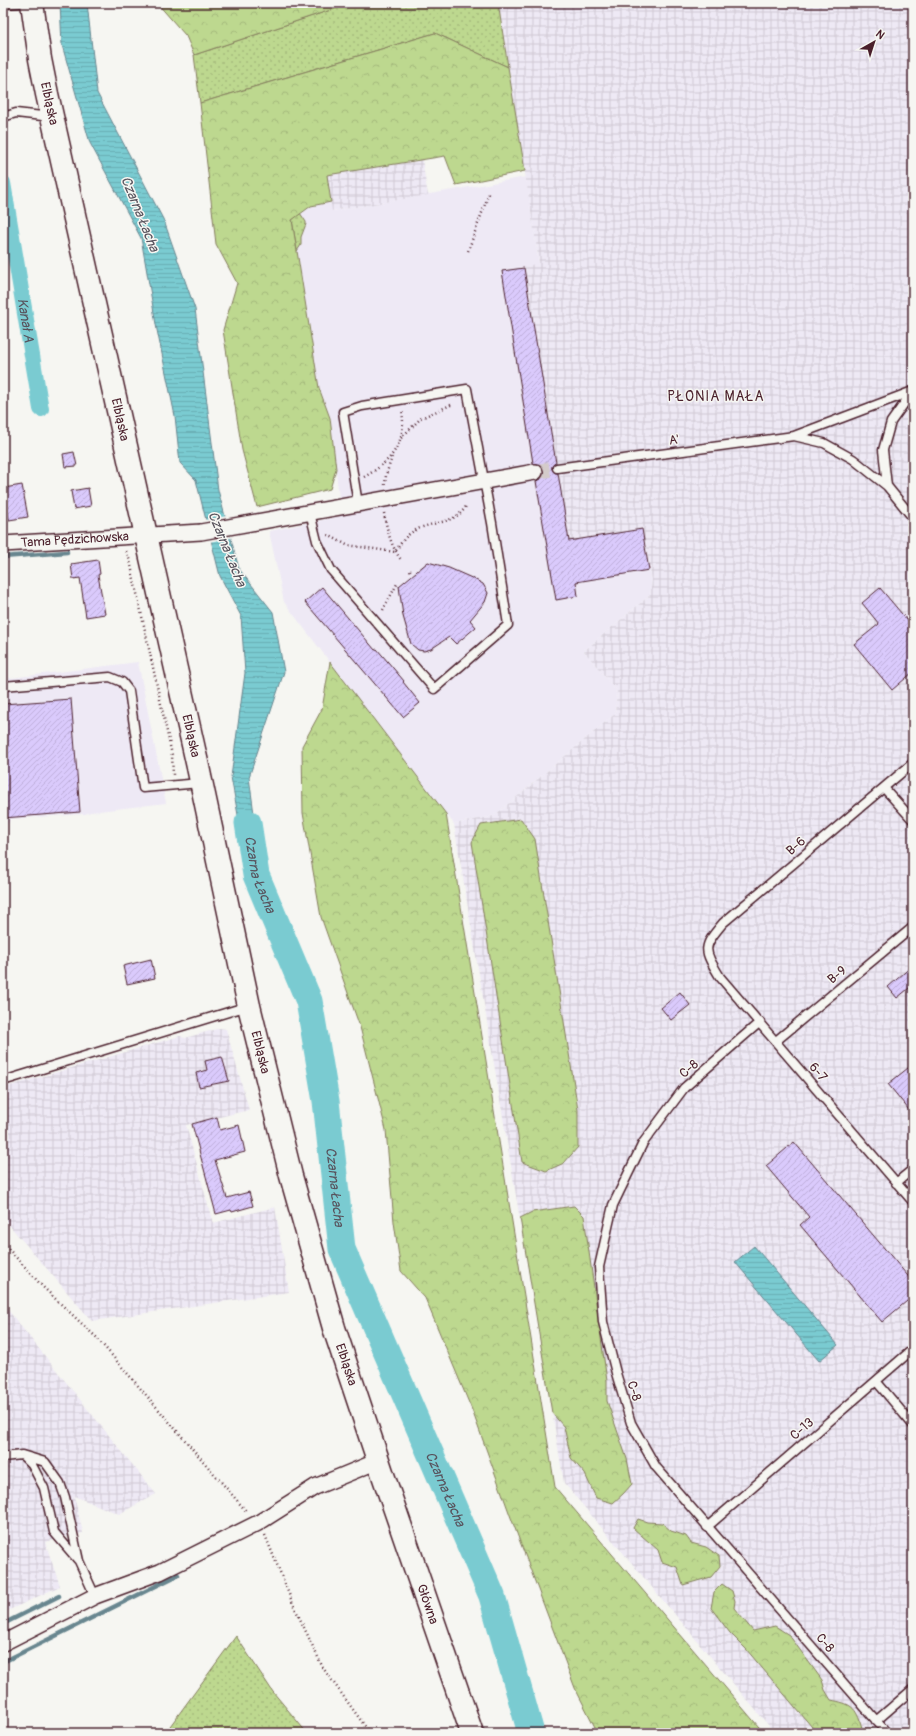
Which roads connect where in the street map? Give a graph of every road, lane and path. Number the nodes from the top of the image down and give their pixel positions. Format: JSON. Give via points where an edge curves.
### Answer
{"nodes":[{"id":1,"x":20,"y":3,"type":"edge"},
{"id":2,"x":32,"y":3,"type":"edge"},
{"id":3,"x":3,"y":4,"type":"edge"},
{"id":4,"x":3,"y":117,"type":"edge"},
{"id":5,"x":53,"y":117,"type":"junction"},
{"id":6,"x":490,"y":191,"type":"dead end"},
{"id":7,"x":468,"y":251,"type":"dead end"},
{"id":8,"x":913,"y":391,"type":"edge"},
{"id":9,"x":401,"y":400,"type":"junction"},
{"id":10,"x":455,"y":403,"type":"dead end"},
{"id":11,"x":794,"y":436,"type":"junction"},
{"id":12,"x":401,"y":438,"type":"junction"},
{"id":13,"x":392,"y":457,"type":"junction"},
{"id":14,"x":557,"y":468,"type":"tunnel mouth"},
{"id":15,"x":535,"y":472,"type":"tunnel mouth"},
{"id":16,"x":364,"y":477,"type":"dead end"},
{"id":17,"x":484,"y":481,"type":"junction"},
{"id":18,"x":887,"y":486,"type":"junction"},
{"id":19,"x":385,"y":490,"type":"dead end"},
{"id":20,"x":358,"y":504,"type":"junction"},
{"id":21,"x":466,"y":506,"type":"dead end"},
{"id":22,"x":384,"y":512,"type":"dead end"},
{"id":23,"x":310,"y":513,"type":"junction"},
{"id":24,"x":913,"y":518,"type":"edge"},
{"id":25,"x":323,"y":531,"type":"dead end"},
{"id":26,"x":146,"y":535,"type":"junction"},
{"id":27,"x":3,"y":544,"type":"edge"},
{"id":28,"x":395,"y":552,"type":"junction"},
{"id":29,"x":402,"y":561,"type":"dead end"},
{"id":30,"x":397,"y":584,"type":"dead end"},
{"id":31,"x":139,"y":591,"type":"dead end"},
{"id":32,"x":384,"y":610,"type":"dead end"},
{"id":33,"x":3,"y":686,"type":"edge"},
{"id":34,"x":913,"y":763,"type":"edge"},
{"id":35,"x":202,"y":783,"type":"junction"},
{"id":36,"x":173,"y":785,"type":"junction"},
{"id":37,"x":884,"y":788,"type":"junction"},
{"id":38,"x":913,"y":820,"type":"edge"},
{"id":39,"x":913,"y":927,"type":"edge"},
{"id":40,"x":707,"y":956,"type":"joint"},
{"id":41,"x":249,"y":1006,"type":"junction"},
{"id":42,"x":760,"y":1022,"type":"junction"},
{"id":43,"x":776,"y":1041,"type":"junction"},
{"id":44,"x":3,"y":1081,"type":"edge"},
{"id":45,"x":913,"y":1169,"type":"edge"},
{"id":46,"x":896,"y":1182,"type":"junction"},
{"id":47,"x":913,"y":1202,"type":"edge"},
{"id":48,"x":3,"y":1243,"type":"edge"},
{"id":49,"x":913,"y":1349,"type":"edge"},
{"id":50,"x":876,"y":1381,"type":"junction"},
{"id":51,"x":913,"y":1425,"type":"edge"},
{"id":52,"x":22,"y":1455,"type":"junction"},
{"id":53,"x":3,"y":1457,"type":"edge"},
{"id":54,"x":381,"y":1468,"type":"junction"},
{"id":55,"x":251,"y":1516,"type":"dead end"},
{"id":56,"x":707,"y":1527,"type":"junction"},
{"id":57,"x":263,"y":1529,"type":"dead end"},
{"id":58,"x":79,"y":1561,"type":"junction"},
{"id":59,"x":95,"y":1596,"type":"junction"},
{"id":60,"x":3,"y":1643,"type":"edge"},
{"id":61,"x":913,"y":1689,"type":"edge"},
{"id":62,"x":876,"y":1721,"type":"junction"},
{"id":63,"x":370,"y":1733,"type":"edge"},
{"id":64,"x":472,"y":1733,"type":"edge"},
{"id":65,"x":887,"y":1733,"type":"edge"}],
"edges":[{"from":1,"to":3,"type":"lane"},
{"from":2,"to":5,"type":"main road","name":"Elbląska","via":[[40,59]]},
{"from":4,"to":5,"type":"lane","via":[[16,113]]},
{"from":5,"to":26,"type":"main road","name":"Elbląska"},
{"from":6,"to":7,"type":"path"},
{"from":8,"to":11,"type":"lane","name":"A'"},
{"from":8,"to":18,"type":"lane","via":[[891,422],[883,450]]},
{"from":9,"to":12,"type":"path"},
{"from":9,"to":17,"type":"lane","via":[[467,389]]},
{"from":9,"to":20,"type":"lane","via":[[362,406],[343,412]]},
{"from":10,"to":12,"type":"path","via":[[421,418]]},
{"from":11,"to":14,"type":"lane","name":"A'"},
{"from":11,"to":18,"type":"lane","name":"A'","via":[[830,446],[853,459]]},
{"from":12,"to":13,"type":"path"},
{"from":13,"to":16,"type":"path"},
{"from":13,"to":19,"type":"path","via":[[386,474]]},
{"from":15,"to":17,"type":"street","name":"Tama Pędzichowska"},
{"from":17,"to":20,"type":"street","name":"Tama Pędzichowska"},
{"from":17,"to":23,"type":"lane","via":[[508,625],[434,689],[331,570],[317,541]]},
{"from":18,"to":24,"type":"lane","name":"A'"},
{"from":20,"to":23,"type":"street","name":"Tama Pędzichowska"},
{"from":21,"to":28,"type":"path","via":[[463,512],[455,517],[414,531],[401,542]]},
{"from":22,"to":28,"type":"path"},
{"from":23,"to":26,"type":"street","name":"Tama Pędzichowska","via":[[201,532]]},
{"from":25,"to":28,"type":"path","via":[[331,538],[347,545]]},
{"from":26,"to":27,"type":"street","name":"Tama Pędzichowska"},
{"from":26,"to":35,"type":"main road","name":"Elbląska"},
{"from":28,"to":29,"type":"path"},
{"from":30,"to":32,"type":"path"},
{"from":31,"to":36,"type":"path","via":[[137,592],[172,755]]},
{"from":33,"to":36,"type":"lane","via":[[110,677],[122,682],[129,691],[143,788]]},
{"from":34,"to":37,"type":"lane","name":"B-6"},
{"from":35,"to":36,"type":"lane"},
{"from":35,"to":41,"type":"main road","name":"Elbląska"},
{"from":37,"to":38,"type":"lane"},
{"from":37,"to":40,"type":"lane","name":"B-6","via":[[723,923],[709,941]]},
{"from":39,"to":43,"type":"lane","name":"B-9"},
{"from":40,"to":42,"type":"lane","name":"6-7","via":[[720,977]]},
{"from":41,"to":44,"type":"lane"},
{"from":41,"to":54,"type":"main road","name":"Elbląska","via":[[334,1328]]},
{"from":42,"to":43,"type":"lane","name":"6-7"},
{"from":42,"to":56,"type":"lane","name":"C-8","via":[[684,1088],[643,1143],[613,1205],[599,1267],[603,1322],[631,1423],[656,1467]]},
{"from":43,"to":46,"type":"lane","name":"6-7"},
{"from":45,"to":46,"type":"lane"},
{"from":46,"to":47,"type":"lane","name":"6-7"},
{"from":48,"to":55,"type":"path","via":[[43,1287],[96,1337]]},
{"from":49,"to":50,"type":"lane","name":"C-13"},
{"from":50,"to":51,"type":"lane"},
{"from":50,"to":56,"type":"lane","name":"C-13"},
{"from":52,"to":53,"type":"lane"},
{"from":52,"to":58,"type":"lane","via":[[32,1465],[44,1488],[54,1532]]},
{"from":52,"to":58,"type":"lane","via":[[45,1462],[60,1483]]},
{"from":54,"to":59,"type":"street","via":[[315,1487],[258,1523],[160,1572]]},
{"from":54,"to":64,"type":"main road","name":"Główna"},
{"from":56,"to":62,"type":"lane","name":"C-8"},
{"from":57,"to":63,"type":"path","via":[[292,1604],[323,1668]]},
{"from":58,"to":59,"type":"lane"},
{"from":59,"to":60,"type":"street"},
{"from":61,"to":62,"type":"lane"},
{"from":62,"to":65,"type":"lane","name":"C-8"}]}
